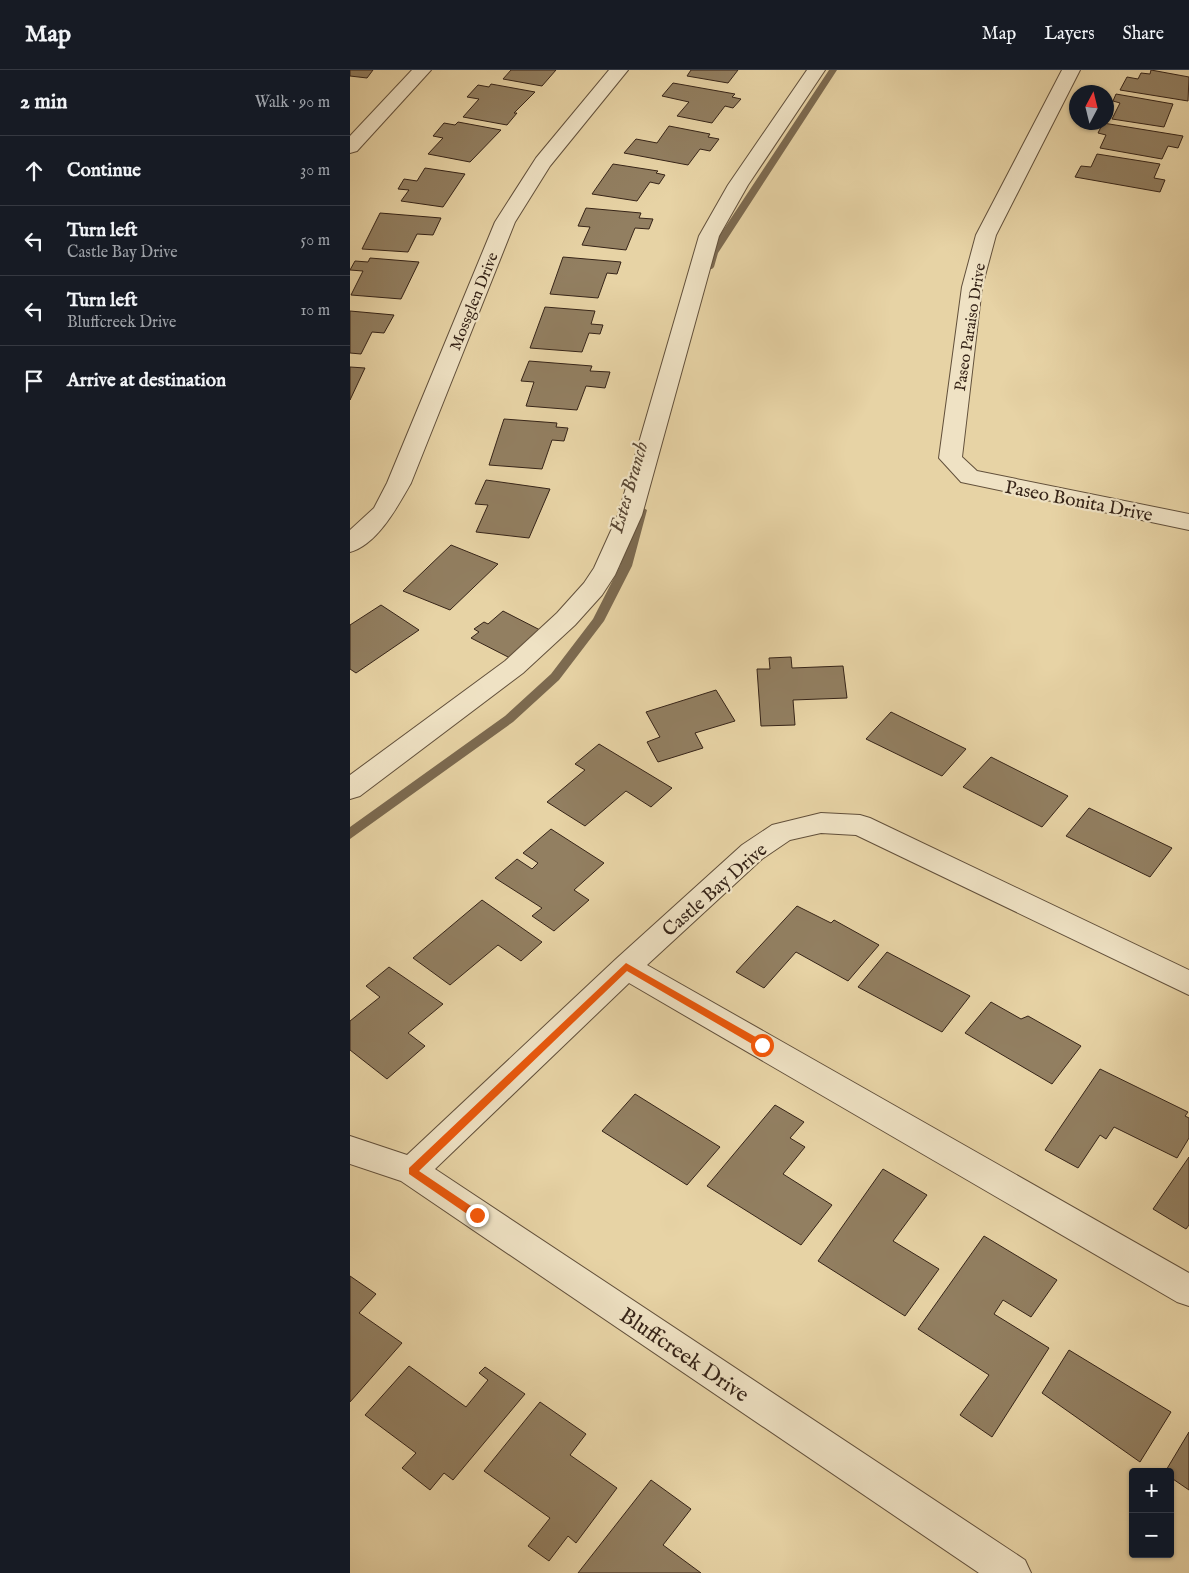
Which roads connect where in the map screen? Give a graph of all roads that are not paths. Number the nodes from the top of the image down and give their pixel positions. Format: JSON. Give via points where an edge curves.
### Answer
{"nodes":[{"id":1,"x":422,"y":70,"type":"edge"},
{"id":2,"x":619,"y":70,"type":"edge"},
{"id":3,"x":816,"y":70,"type":"edge"},
{"id":4,"x":1071,"y":70,"type":"edge"},
{"id":5,"x":350,"y":147,"type":"edge"},
{"id":6,"x":969,"y":477,"type":"joint"},
{"id":7,"x":1189,"y":522,"type":"edge"},
{"id":8,"x":350,"y":544,"type":"edge"},
{"id":9,"x":350,"y":789,"type":"edge"},
{"id":10,"x":626,"y":967,"type":"junction"},
{"id":11,"x":1189,"y":983,"type":"edge"},
{"id":12,"x":350,"y":1150,"type":"edge"},
{"id":13,"x":412,"y":1171,"type":"junction"},
{"id":14,"x":1189,"y":1291,"type":"edge"},
{"id":15,"x":1012,"y":1573,"type":"edge"}],
"edges":[{"from":1,"to":5,"type":"street"},
{"from":2,"to":8,"type":"street","name":"Mossglen Drive","via":[[548,153],[521,192],[505,222],[399,482],[383,512]]},
{"from":3,"to":9,"type":"street","via":[[738,185],[709,236],[630,515],[601,575],[566,619],[514,667]]},
{"from":4,"to":6,"type":"street","name":"Paseo Paraiso Drive","via":[[986,235],[972,287],[950,458]]},
{"from":6,"to":7,"type":"street","name":"Paseo Bonita Drive"},
{"from":10,"to":11,"type":"street","name":"Castle Bay Drive","via":[[752,852],[782,832],[821,823],[860,825]]},
{"from":10,"to":13,"type":"street","name":"Castle Bay Drive"},
{"from":10,"to":14,"type":"street"},
{"from":12,"to":13,"type":"street","name":"Bluffcreek Drive"},
{"from":13,"to":15,"type":"street","name":"Bluffcreek Drive"}]}
